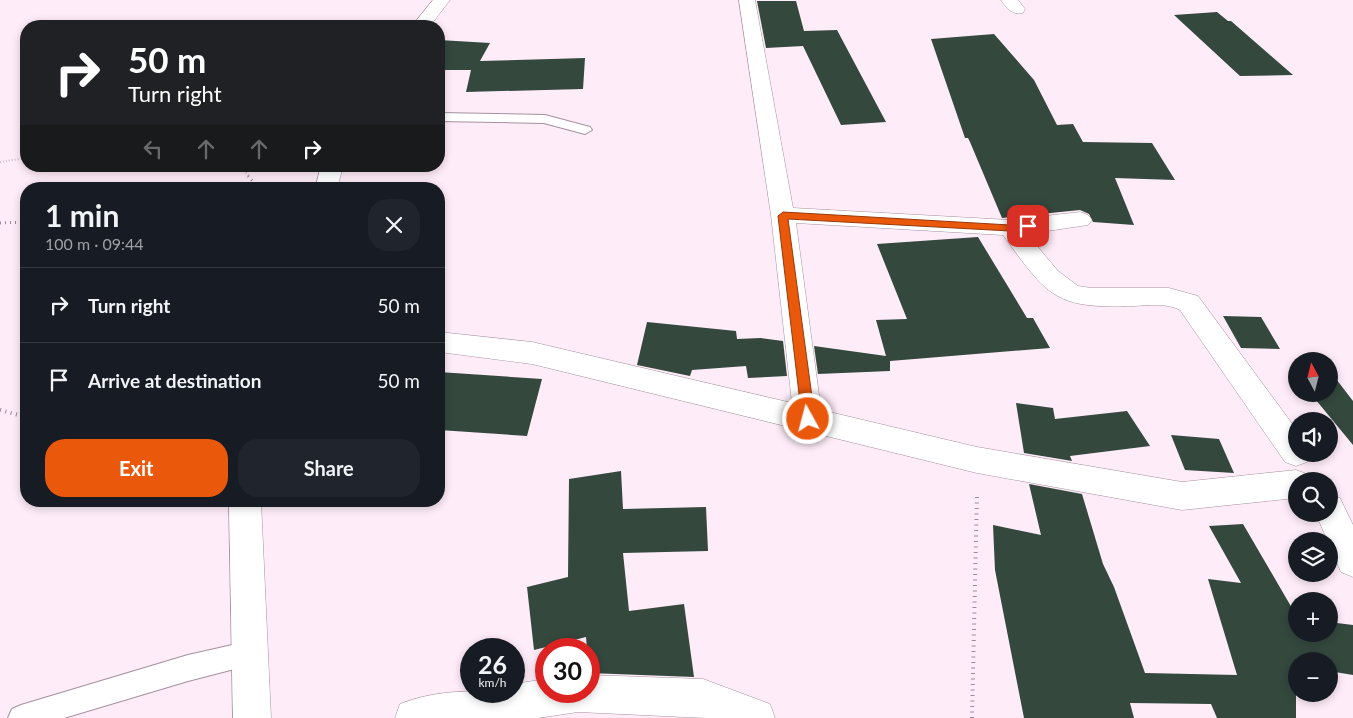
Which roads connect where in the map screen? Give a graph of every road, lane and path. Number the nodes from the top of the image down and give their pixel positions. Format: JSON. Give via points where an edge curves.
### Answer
{"nodes":[{"id":1,"x":442,"y":0,"type":"edge"},
{"id":2,"x":747,"y":0,"type":"edge"},
{"id":3,"x":426,"y":20,"type":"edge"},
{"id":4,"x":445,"y":116,"type":"edge"},
{"id":5,"x":585,"y":130,"type":"dead end"},
{"id":6,"x":20,"y":159,"type":"edge"},
{"id":7,"x":0,"y":162,"type":"edge"},
{"id":8,"x":245,"y":172,"type":"edge"},
{"id":9,"x":254,"y":182,"type":"edge"},
{"id":10,"x":783,"y":216,"type":"junction"},
{"id":11,"x":1080,"y":220,"type":"dead end"},
{"id":12,"x":20,"y":222,"type":"edge"},
{"id":13,"x":0,"y":223,"type":"edge"},
{"id":14,"x":1010,"y":228,"type":"junction"},
{"id":15,"x":445,"y":343,"type":"edge"},
{"id":16,"x":0,"y":410,"type":"edge"},
{"id":17,"x":20,"y":415,"type":"edge"},
{"id":18,"x":808,"y":419,"type":"junction"},
{"id":19,"x":1288,"y":442,"type":"edge"},
{"id":20,"x":977,"y":460,"type":"junction"},
{"id":21,"x":1288,"y":485,"type":"edge"},
{"id":22,"x":245,"y":507,"type":"edge"},
{"id":23,"x":1335,"y":522,"type":"edge"},
{"id":24,"x":1353,"y":561,"type":"edge"},
{"id":25,"x":250,"y":653,"type":"junction"},
{"id":26,"x":21,"y":718,"type":"edge"},
{"id":27,"x":252,"y":718,"type":"edge"},
{"id":28,"x":414,"y":718,"type":"edge"},
{"id":29,"x":756,"y":718,"type":"edge"},
{"id":30,"x":972,"y":718,"type":"edge"}],
"edges":[{"from":1,"to":3,"type":"street"},
{"from":2,"to":10,"type":"street"},
{"from":4,"to":5,"type":"lane","via":[[545,119]]},
{"from":6,"to":7,"type":"path"},
{"from":8,"to":9,"type":"path"},
{"from":10,"to":14,"type":"street"},
{"from":10,"to":18,"type":"street"},
{"from":11,"to":14,"type":"street"},
{"from":12,"to":13,"type":"path"},
{"from":14,"to":19,"type":"street","via":[[1048,278],[1079,296],[1169,297],[1188,302]]},
{"from":15,"to":18,"type":"street","via":[[532,353]]},
{"from":16,"to":17,"type":"path"},
{"from":18,"to":20,"type":"street"},
{"from":20,"to":21,"type":"street","via":[[1182,496]]},
{"from":20,"to":30,"type":"path"},
{"from":22,"to":25,"type":"street"},
{"from":23,"to":24,"type":"street"},
{"from":25,"to":26,"type":"lane"},
{"from":25,"to":27,"type":"street"},
{"from":28,"to":29,"type":"street","via":[[578,693],[703,698]]}]}
